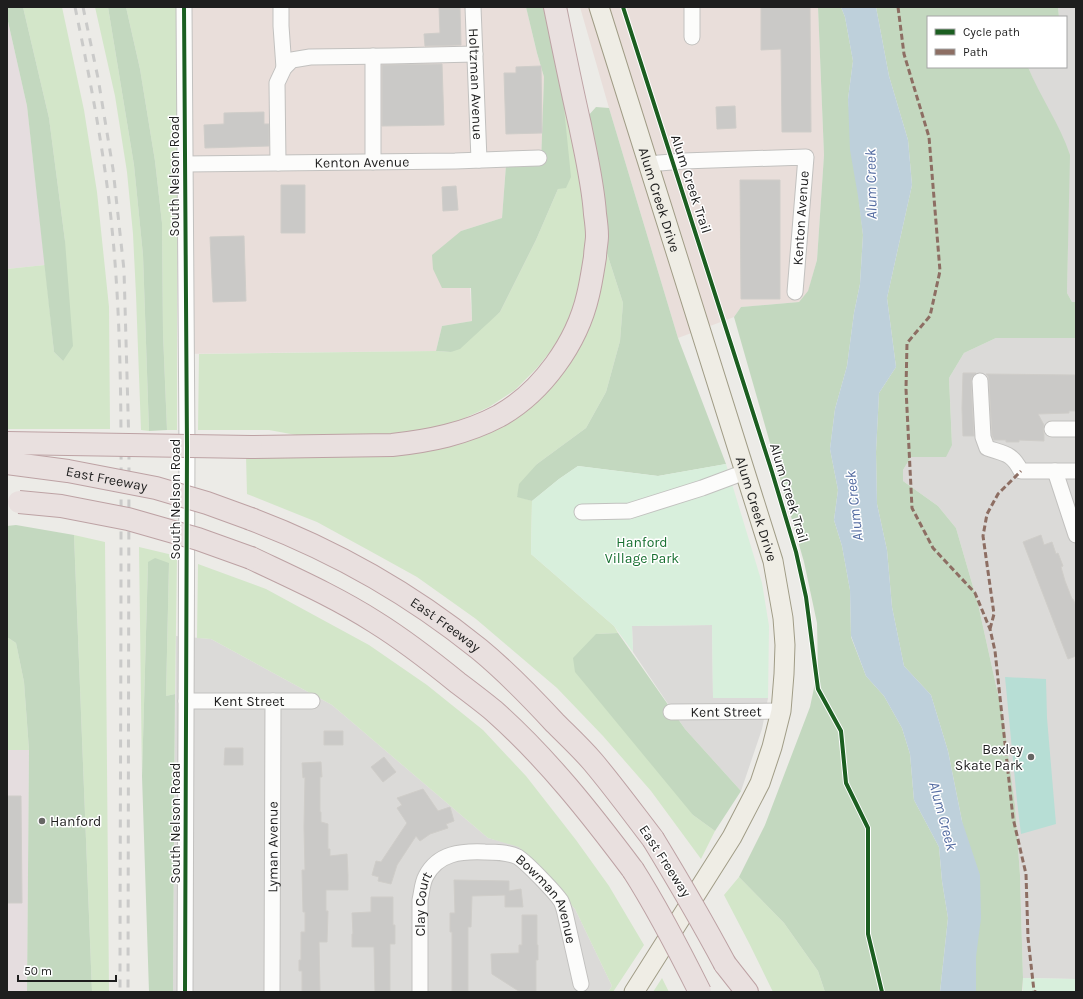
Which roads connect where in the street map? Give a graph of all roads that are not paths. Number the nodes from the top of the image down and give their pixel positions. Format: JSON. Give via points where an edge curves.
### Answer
{"nodes":[{"id":1,"x":184,"y":7,"type":"edge"},
{"id":2,"x":281,"y":7,"type":"edge"},
{"id":3,"x":473,"y":7,"type":"edge"},
{"id":4,"x":555,"y":7,"type":"edge"},
{"id":5,"x":599,"y":7,"type":"edge"},
{"id":6,"x":692,"y":7,"type":"edge"},
{"id":7,"x":692,"y":36,"type":"dead end"},
{"id":8,"x":475,"y":54,"type":"junction"},
{"id":9,"x":373,"y":56,"type":"junction"},
{"id":10,"x":284,"y":68,"type":"junction"},
{"id":11,"x":539,"y":158,"type":"dead end"},
{"id":12,"x":479,"y":160,"type":"junction"},
{"id":13,"x":373,"y":162,"type":"junction"},
{"id":14,"x":278,"y":163,"type":"junction"},
{"id":15,"x":185,"y":164,"type":"junction"},
{"id":16,"x":648,"y":164,"type":"junction"},
{"id":17,"x":795,"y":292,"type":"dead end"},
{"id":18,"x":980,"y":381,"type":"dead end"},
{"id":19,"x":1052,"y":429,"type":"dead end"},
{"id":20,"x":1076,"y":429,"type":"edge"},
{"id":21,"x":7,"y":443,"type":"edge"},
{"id":22,"x":7,"y":463,"type":"edge"},
{"id":23,"x":1056,"y":471,"type":"junction"},
{"id":24,"x":1076,"y":471,"type":"edge"},
{"id":25,"x":745,"y":472,"type":"junction"},
{"id":26,"x":13,"y":502,"type":"edge"},
{"id":27,"x":582,"y":512,"type":"dead end"},
{"id":28,"x":1076,"y":535,"type":"edge"},
{"id":29,"x":186,"y":701,"type":"junction"},
{"id":30,"x":273,"y":701,"type":"junction"},
{"id":31,"x":312,"y":701,"type":"dead end"},
{"id":32,"x":781,"y":711,"type":"junction"},
{"id":33,"x":671,"y":712,"type":"dead end"},
{"id":34,"x":476,"y":852,"type":"joint"},
{"id":35,"x":725,"y":964,"type":"junction"},
{"id":36,"x":581,"y":984,"type":"dead end"},
{"id":37,"x":185,"y":992,"type":"edge"},
{"id":38,"x":272,"y":992,"type":"edge"},
{"id":39,"x":420,"y":992,"type":"edge"},
{"id":40,"x":634,"y":992,"type":"edge"},
{"id":41,"x":700,"y":992,"type":"edge"},
{"id":42,"x":735,"y":992,"type":"edge"},
{"id":43,"x":747,"y":992,"type":"edge"}],
"edges":[{"from":1,"to":15,"type":"street","name":"South Nelson Road"},
{"from":2,"to":10,"type":"street"},
{"from":3,"to":8,"type":"street","name":"Holtzman Avenue"},
{"from":4,"to":21,"type":"highway","bridge":true,"via":[[589,167],[597,236],[588,296],[577,328],[561,358],[540,384],[518,403],[500,415],[446,437],[392,446],[251,447]]},
{"from":5,"to":16,"type":"main road","name":"Alum Creek Drive"},
{"from":6,"to":7,"type":"street"},
{"from":8,"to":9,"type":"street"},
{"from":8,"to":12,"type":"street","name":"Holtzman Avenue"},
{"from":9,"to":10,"type":"street","via":[[310,57],[292,60]]},
{"from":9,"to":13,"type":"street"},
{"from":10,"to":14,"type":"street","via":[[277,83]]},
{"from":11,"to":12,"type":"street","name":"Kenton Avenue"},
{"from":12,"to":13,"type":"street","name":"Kenton Avenue"},
{"from":13,"to":14,"type":"street","name":"Kenton Avenue"},
{"from":14,"to":15,"type":"street","name":"Kenton Avenue"},
{"from":15,"to":29,"type":"street","name":"South Nelson Road"},
{"from":16,"to":17,"type":"street","name":"Kenton Avenue","via":[[806,157]]},
{"from":16,"to":25,"type":"main road","name":"Alum Creek Drive"},
{"from":18,"to":23,"type":"street","via":[[983,437],[988,448],[1009,455],[1021,471]]},
{"from":19,"to":20,"type":"street"},
{"from":22,"to":35,"type":"highway","name":"East Freeway","bridge":true,"via":[[156,488],[251,519],[345,561],[441,621],[479,649],[516,682],[593,762],[653,839]]},
{"from":23,"to":24,"type":"street"},
{"from":23,"to":28,"type":"street"},
{"from":25,"to":27,"type":"street","via":[[629,511]]},
{"from":25,"to":32,"type":"main road","name":"Alum Creek Drive","via":[[773,561],[782,610],[785,645]]},
{"from":26,"to":41,"type":"highway","bridge":true,"via":[[61,506],[128,519],[198,539],[251,558],[330,597],[418,651],[493,710],[530,745],[599,825],[650,896]]},
{"from":29,"to":30,"type":"street","name":"Kent Street"},
{"from":29,"to":37,"type":"street","name":"South Nelson Road"},
{"from":30,"to":31,"type":"street","name":"Kent Street"},
{"from":30,"to":38,"type":"street","name":"Lyman Avenue"},
{"from":32,"to":33,"type":"street","name":"Kent Street"},
{"from":32,"to":40,"type":"main road","name":"Alum Creek Drive","via":[[760,783],[732,837]]},
{"from":34,"to":36,"type":"street","name":"Bowman Avenue","via":[[501,852],[518,857],[561,902]]},
{"from":34,"to":39,"type":"street","name":"Clay Court","via":[[466,851],[442,858],[426,876],[420,900]]},
{"from":35,"to":42,"type":"highway","name":"East Freeway"},
{"from":35,"to":43,"type":"highway"}]}
